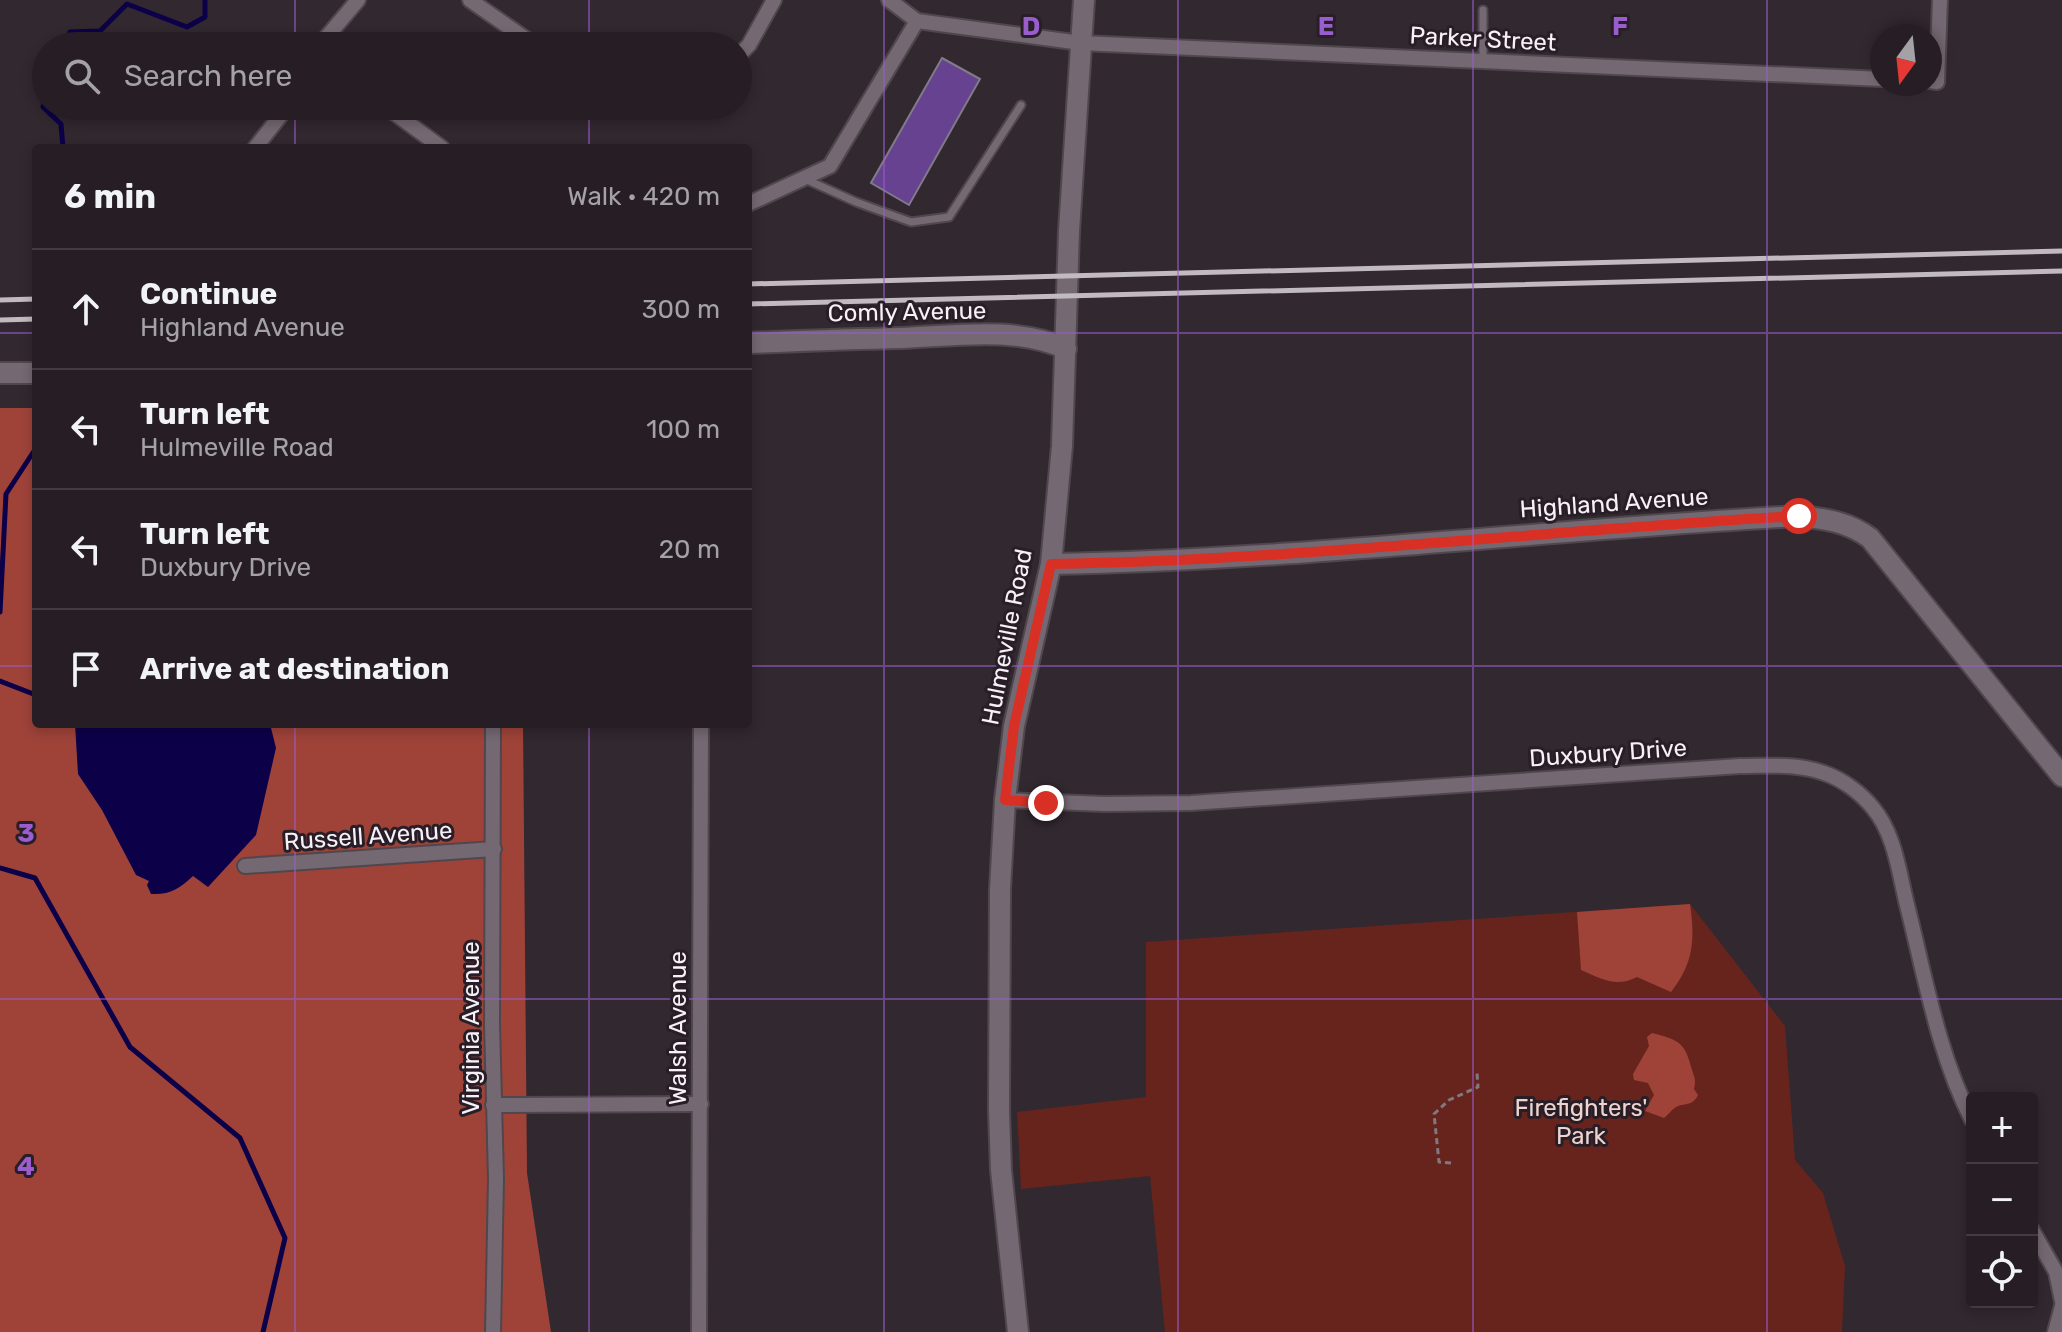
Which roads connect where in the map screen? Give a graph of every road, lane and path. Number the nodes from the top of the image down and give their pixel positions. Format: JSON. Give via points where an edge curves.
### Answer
{"nodes":[{"id":1,"x":358,"y":0,"type":"edge"},
{"id":2,"x":470,"y":0,"type":"edge"},
{"id":3,"x":774,"y":0,"type":"edge"},
{"id":4,"x":889,"y":0,"type":"edge"},
{"id":5,"x":1084,"y":0,"type":"edge"},
{"id":6,"x":1940,"y":0,"type":"edge"},
{"id":7,"x":1483,"y":10,"type":"dead end"},
{"id":8,"x":917,"y":21,"type":"junction"},
{"id":9,"x":1938,"y":24,"type":"edge"},
{"id":10,"x":331,"y":32,"type":"edge"},
{"id":11,"x":516,"y":32,"type":"edge"},
{"id":12,"x":752,"y":40,"type":"edge"},
{"id":13,"x":1081,"y":43,"type":"junction"},
{"id":14,"x":1483,"y":61,"type":"junction"},
{"id":15,"x":1870,"y":78,"type":"edge"},
{"id":16,"x":1021,"y":105,"type":"dead end"},
{"id":17,"x":277,"y":120,"type":"edge"},
{"id":18,"x":404,"y":120,"type":"edge"},
{"id":19,"x":258,"y":144,"type":"edge"},
{"id":20,"x":437,"y":144,"type":"edge"},
{"id":21,"x":803,"y":178,"type":"junction"},
{"id":22,"x":752,"y":202,"type":"edge"},
{"id":23,"x":752,"y":343,"type":"edge"},
{"id":24,"x":1066,"y":349,"type":"junction"},
{"id":25,"x":0,"y":373,"type":"edge"},
{"id":26,"x":32,"y":373,"type":"edge"},
{"id":27,"x":1051,"y":564,"type":"junction"},
{"id":28,"x":493,"y":728,"type":"edge"},
{"id":29,"x":701,"y":728,"type":"edge"},
{"id":30,"x":2062,"y":776,"type":"edge"},
{"id":31,"x":1005,"y":800,"type":"junction"},
{"id":32,"x":494,"y":849,"type":"junction"},
{"id":33,"x":245,"y":866,"type":"dead end"},
{"id":34,"x":1477,"y":1073,"type":"dead end"},
{"id":35,"x":701,"y":1104,"type":"junction"},
{"id":36,"x":493,"y":1105,"type":"junction"},
{"id":37,"x":1966,"y":1105,"type":"edge"},
{"id":38,"x":1451,"y":1163,"type":"dead end"},
{"id":39,"x":2035,"y":1236,"type":"edge"},
{"id":40,"x":2062,"y":1303,"type":"edge"},
{"id":41,"x":493,"y":1332,"type":"edge"},
{"id":42,"x":699,"y":1332,"type":"edge"},
{"id":43,"x":1018,"y":1332,"type":"edge"},
{"id":44,"x":2055,"y":1332,"type":"edge"}],
"edges":[{"from":1,"to":10,"type":"street"},
{"from":2,"to":11,"type":"street"},
{"from":3,"to":12,"type":"street"},
{"from":4,"to":8,"type":"street"},
{"from":5,"to":13,"type":"street","name":"Hulmeville Road"},
{"from":6,"to":9,"type":"street"},
{"from":7,"to":14,"type":"lane"},
{"from":8,"to":13,"type":"street","name":"Parker Street"},
{"from":8,"to":21,"type":"street","via":[[830,166]]},
{"from":13,"to":14,"type":"street","name":"Parker Street"},
{"from":13,"to":24,"type":"street","name":"Hulmeville Road"},
{"from":14,"to":15,"type":"street","name":"Parker Street"},
{"from":16,"to":21,"type":"lane","via":[[949,217],[911,222]]},
{"from":17,"to":19,"type":"street"},
{"from":18,"to":20,"type":"street"},
{"from":21,"to":22,"type":"street"},
{"from":23,"to":24,"type":"street","name":"Comly Avenue","via":[[1021,336]]},
{"from":24,"to":27,"type":"street","name":"Hulmeville Road"},
{"from":25,"to":26,"type":"street"},
{"from":27,"to":30,"type":"street","name":"Highland Avenue","via":[[1252,556],[1799,516],[1839,521],[1870,538],[1886,556]]},
{"from":27,"to":31,"type":"street","name":"Hulmeville Road","via":[[1014,726]]},
{"from":28,"to":32,"type":"street","name":"Virginia Avenue"},
{"from":29,"to":35,"type":"street","name":"Walsh Avenue"},
{"from":31,"to":37,"type":"street","name":"Duxbury Drive","via":[[1191,803],[1740,766],[1795,765],[1826,773],[1874,809],[1892,844],[1935,1014]]},
{"from":31,"to":43,"type":"street","name":"Hulmeville Road","via":[[999,1111]]},
{"from":32,"to":33,"type":"street","name":"Russell Avenue"},
{"from":32,"to":36,"type":"street","name":"Virginia Avenue"},
{"from":34,"to":38,"type":"path","via":[[1478,1087],[1449,1100],[1434,1114],[1439,1162]]},
{"from":35,"to":36,"type":"street"},
{"from":35,"to":42,"type":"street","name":"Walsh Avenue"},
{"from":36,"to":41,"type":"street","name":"Virginia Avenue"},
{"from":39,"to":40,"type":"street","via":[[2056,1272]]},
{"from":40,"to":44,"type":"street"}]}
